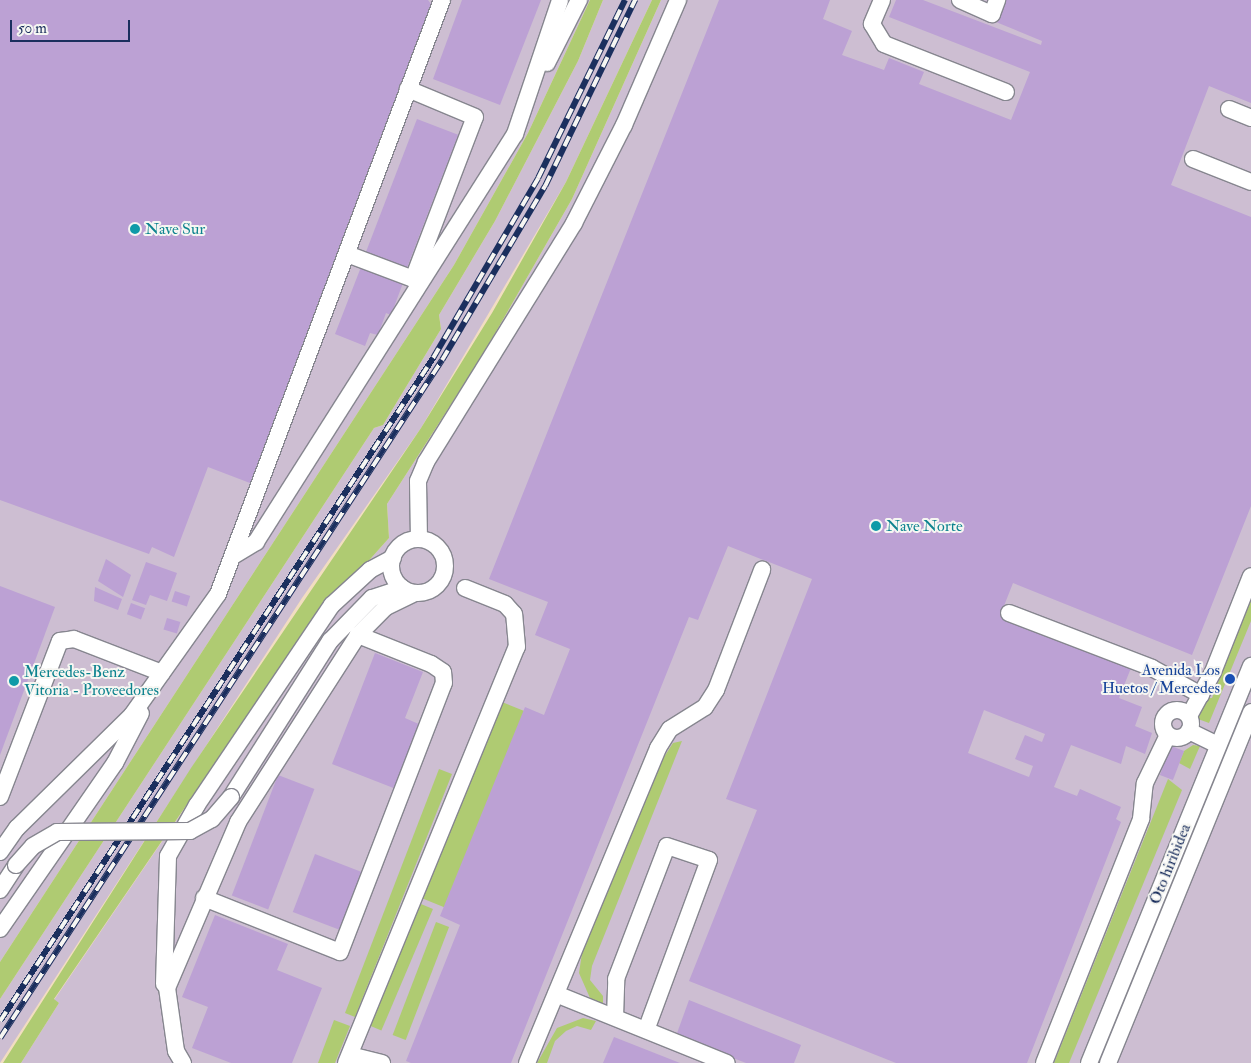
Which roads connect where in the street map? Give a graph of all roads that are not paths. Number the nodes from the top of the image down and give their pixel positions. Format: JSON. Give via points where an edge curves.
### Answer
{"nodes":[{"id":1,"x":442,"y":0,"type":"edge"},
{"id":2,"x":560,"y":0,"type":"edge"},
{"id":3,"x":579,"y":0,"type":"edge"},
{"id":4,"x":678,"y":0,"type":"edge"},
{"id":5,"x":882,"y":0,"type":"edge"},
{"id":6,"x":960,"y":0,"type":"edge"},
{"id":7,"x":997,"y":0,"type":"edge"},
{"id":8,"x":533,"y":80,"type":"junction"},
{"id":9,"x":408,"y":89,"type":"junction"},
{"id":10,"x":1006,"y":92,"type":"dead end"},
{"id":11,"x":1229,"y":109,"type":"dead end"},
{"id":12,"x":1251,"y":118,"type":"edge"},
{"id":13,"x":1193,"y":159,"type":"dead end"},
{"id":14,"x":1251,"y":182,"type":"edge"},
{"id":15,"x":347,"y":254,"type":"junction"},
{"id":16,"x":419,"y":539,"type":"junction"},
{"id":17,"x":233,"y":556,"type":"junction"},
{"id":18,"x":392,"y":562,"type":"junction"},
{"id":19,"x":762,"y":570,"type":"dead end"},
{"id":20,"x":1251,"y":576,"type":"edge"},
{"id":21,"x":465,"y":588,"type":"dead end"},
{"id":22,"x":409,"y":591,"type":"junction"},
{"id":23,"x":1009,"y":613,"type":"dead end"},
{"id":24,"x":358,"y":635,"type":"junction"},
{"id":25,"x":330,"y":641,"type":"junction"},
{"id":26,"x":1251,"y":666,"type":"edge"},
{"id":27,"x":162,"y":673,"type":"junction"},
{"id":28,"x":1201,"y":694,"type":"junction"},
{"id":29,"x":1251,"y":712,"type":"edge"},
{"id":30,"x":1189,"y":723,"type":"junction"},
{"id":31,"x":1168,"y":735,"type":"junction"},
{"id":32,"x":1218,"y":746,"type":"junction"},
{"id":33,"x":0,"y":797,"type":"edge"},
{"id":34,"x":0,"y":852,"type":"edge"},
{"id":35,"x":0,"y":890,"type":"edge"},
{"id":36,"x":204,"y":898,"type":"junction"},
{"id":37,"x":0,"y":929,"type":"edge"},
{"id":38,"x":167,"y":988,"type":"junction"},
{"id":39,"x":556,"y":994,"type":"junction"},
{"id":40,"x":614,"y":1017,"type":"junction"},
{"id":41,"x":646,"y":1030,"type":"junction"},
{"id":42,"x":348,"y":1059,"type":"edge"},
{"id":43,"x":183,"y":1063,"type":"edge"},
{"id":44,"x":382,"y":1063,"type":"edge"},
{"id":45,"x":527,"y":1063,"type":"edge"},
{"id":46,"x":727,"y":1063,"type":"edge"},
{"id":47,"x":1044,"y":1063,"type":"edge"},
{"id":48,"x":1089,"y":1063,"type":"edge"},
{"id":49,"x":1108,"y":1063,"type":"edge"}],
"edges":[{"from":1,"to":9,"type":"street"},
{"from":2,"to":8,"type":"street"},
{"from":3,"to":8,"type":"street","via":[[543,70]]},
{"from":4,"to":16,"type":"street","via":[[624,125],[574,223],[426,462],[418,481]]},
{"from":5,"to":10,"type":"street","via":[[872,24],[884,44]]},
{"from":6,"to":7,"type":"street","via":[[992,14]]},
{"from":8,"to":17,"type":"street","via":[[515,134],[256,542]]},
{"from":9,"to":15,"type":"street"},
{"from":9,"to":15,"type":"street","via":[[475,117],[413,279]]},
{"from":11,"to":12,"type":"street"},
{"from":13,"to":14,"type":"street"},
{"from":15,"to":17,"type":"street"},
{"from":16,"to":18,"type":"street","via":[[403,544]]},
{"from":16,"to":22,"type":"street","via":[[442,552],[445,570],[437,586]]},
{"from":17,"to":27,"type":"street","via":[[218,594]]},
{"from":18,"to":22,"type":"street"},
{"from":18,"to":25,"type":"street","via":[[353,603]]},
{"from":18,"to":38,"type":"street","via":[[370,570],[332,605],[197,805],[168,856],[162,982]]},
{"from":19,"to":39,"type":"street","via":[[716,690],[705,707],[670,729],[658,748]]},
{"from":20,"to":28,"type":"street"},
{"from":21,"to":42,"type":"street","via":[[505,604],[514,614],[517,647]]},
{"from":22,"to":24,"type":"street","via":[[386,607]]},
{"from":22,"to":25,"type":"street","via":[[372,598]]},
{"from":23,"to":28,"type":"street","via":[[1152,668]]},
{"from":24,"to":36,"type":"street","via":[[238,822]]},
{"from":24,"to":36,"type":"street","via":[[431,664],[443,672],[444,683],[340,952]]},
{"from":25,"to":35,"type":"street","bridge":true,"via":[[231,797],[212,819],[190,832],[57,832],[33,846]]},
{"from":26,"to":32,"type":"street","name":"Oto hiribidea"},
{"from":27,"to":33,"type":"street","via":[[74,639],[60,641]]},
{"from":27,"to":34,"type":"street","via":[[132,714],[17,828]]},
{"from":27,"to":37,"type":"street","via":[[115,763]]},
{"from":28,"to":30,"type":"street"},
{"from":29,"to":49,"type":"street","name":"Oto hiribidea"},
{"from":30,"to":31,"type":"street","via":[[1184,737]]},
{"from":30,"to":31,"type":"street","via":[[1182,711],[1167,714],[1163,729]]},
{"from":30,"to":32,"type":"street"},
{"from":31,"to":47,"type":"street","via":[[1144,783],[1141,819]]},
{"from":32,"to":48,"type":"street","name":"Oto hiribidea"},
{"from":36,"to":38,"type":"street"},
{"from":38,"to":43,"type":"street","via":[[176,1051]]},
{"from":39,"to":40,"type":"street"},
{"from":39,"to":45,"type":"street"},
{"from":40,"to":41,"type":"street"},
{"from":40,"to":41,"type":"street","via":[[616,979],[667,846],[709,860]]},
{"from":41,"to":46,"type":"street"},
{"from":42,"to":44,"type":"street"}]}
